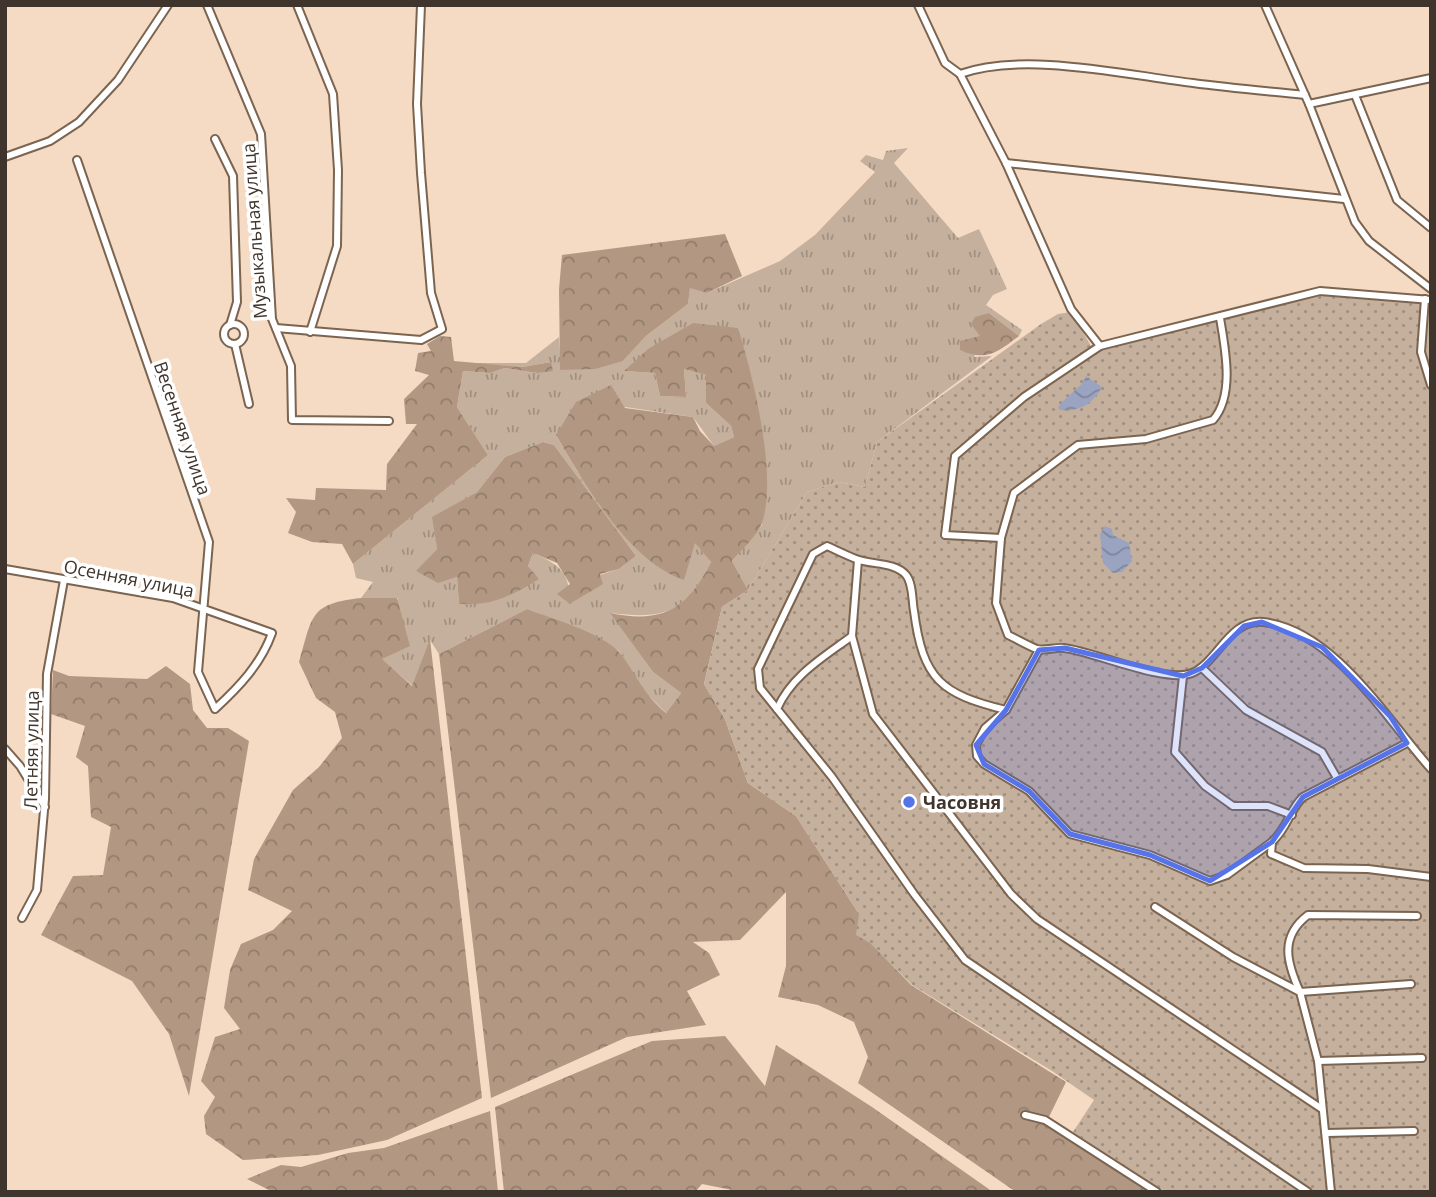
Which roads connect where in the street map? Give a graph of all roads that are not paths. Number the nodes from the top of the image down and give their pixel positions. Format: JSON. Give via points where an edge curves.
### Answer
{"nodes":[{"id":1,"x":167,"y":5,"type":"edge"},
{"id":2,"x":206,"y":5,"type":"edge"},
{"id":3,"x":297,"y":5,"type":"edge"},
{"id":4,"x":421,"y":5,"type":"edge"},
{"id":5,"x":918,"y":5,"type":"edge"},
{"id":6,"x":1265,"y":5,"type":"edge"},
{"id":7,"x":960,"y":74,"type":"junction"},
{"id":8,"x":1431,"y":78,"type":"edge"},
{"id":9,"x":1305,"y":95,"type":"junction"},
{"id":10,"x":1355,"y":95,"type":"junction"},
{"id":11,"x":1309,"y":104,"type":"junction"},
{"id":12,"x":215,"y":139,"type":"dead end"},
{"id":13,"x":5,"y":157,"type":"edge"},
{"id":14,"x":77,"y":160,"type":"dead end"},
{"id":15,"x":1006,"y":163,"type":"junction"},
{"id":16,"x":1344,"y":200,"type":"junction"},
{"id":17,"x":1431,"y":228,"type":"edge"},
{"id":18,"x":1431,"y":289,"type":"edge"},
{"id":19,"x":1428,"y":300,"type":"edge"},
{"id":20,"x":1220,"y":318,"type":"junction"},
{"id":21,"x":230,"y":325,"type":"junction"},
{"id":22,"x":276,"y":328,"type":"junction"},
{"id":23,"x":310,"y":331,"type":"junction"},
{"id":24,"x":235,"y":344,"type":"junction"},
{"id":25,"x":1100,"y":346,"type":"junction"},
{"id":26,"x":1431,"y":385,"type":"edge"},
{"id":27,"x":249,"y":404,"type":"dead end"},
{"id":28,"x":389,"y":421,"type":"dead end"},
{"id":29,"x":1001,"y":538,"type":"junction"},
{"id":30,"x":858,"y":560,"type":"junction"},
{"id":31,"x":5,"y":569,"type":"edge"},
{"id":32,"x":64,"y":580,"type":"junction"},
{"id":33,"x":203,"y":607,"type":"junction"},
{"id":34,"x":852,"y":636,"type":"junction"},
{"id":35,"x":1039,"y":650,"type":"junction"},
{"id":36,"x":1202,"y":668,"type":"junction"},
{"id":37,"x":1183,"y":676,"type":"junction"},
{"id":38,"x":215,"y":709,"type":"joint"},
{"id":39,"x":777,"y":709,"type":"junction"},
{"id":40,"x":1006,"y":709,"type":"junction"},
{"id":41,"x":1408,"y":743,"type":"junction"},
{"id":42,"x":5,"y":749,"type":"edge"},
{"id":43,"x":1431,"y":769,"type":"edge"},
{"id":44,"x":1337,"y":778,"type":"junction"},
{"id":45,"x":44,"y":807,"type":"junction"},
{"id":46,"x":1292,"y":815,"type":"junction"},
{"id":47,"x":1272,"y":842,"type":"junction"},
{"id":48,"x":1431,"y":877,"type":"edge"},
{"id":49,"x":1155,"y":907,"type":"dead end"},
{"id":50,"x":1416,"y":916,"type":"dead end"},
{"id":51,"x":22,"y":918,"type":"dead end"},
{"id":52,"x":1411,"y":984,"type":"dead end"},
{"id":53,"x":1300,"y":992,"type":"junction"},
{"id":54,"x":1422,"y":1058,"type":"dead end"},
{"id":55,"x":1318,"y":1060,"type":"junction"},
{"id":56,"x":1322,"y":1109,"type":"junction"},
{"id":57,"x":1025,"y":1115,"type":"dead end"},
{"id":58,"x":1414,"y":1131,"type":"dead end"},
{"id":59,"x":1327,"y":1133,"type":"junction"},
{"id":60,"x":1157,"y":1192,"type":"edge"},
{"id":61,"x":1308,"y":1192,"type":"edge"},
{"id":62,"x":1331,"y":1192,"type":"edge"}],
"edges":[{"from":1,"to":13,"type":"street","via":[[118,80],[79,122],[50,141]]},
{"from":2,"to":22,"type":"street","name":"Музыкальная улица","via":[[261,134]]},
{"from":3,"to":23,"type":"street","via":[[333,94],[338,170],[337,246]]},
{"from":4,"to":23,"type":"street","via":[[416,104],[431,293],[442,329],[421,340]]},
{"from":5,"to":7,"type":"street","via":[[945,63]]},
{"from":6,"to":9,"type":"street"},
{"from":7,"to":9,"type":"street","via":[[980,67],[1018,64]]},
{"from":7,"to":15,"type":"street"},
{"from":8,"to":10,"type":"street"},
{"from":9,"to":11,"type":"street"},
{"from":10,"to":11,"type":"street"},
{"from":10,"to":17,"type":"street","via":[[1397,200]]},
{"from":11,"to":16,"type":"street"},
{"from":12,"to":21,"type":"street","via":[[233,176],[237,302]]},
{"from":14,"to":33,"type":"street","name":"Весенняя улица","via":[[209,542]]},
{"from":15,"to":16,"type":"street"},
{"from":15,"to":25,"type":"street","via":[[1072,309]]},
{"from":16,"to":18,"type":"street","via":[[1369,241]]},
{"from":19,"to":20,"type":"street","via":[[1320,291]]},
{"from":19,"to":26,"type":"street","via":[[1421,352]]},
{"from":20,"to":25,"type":"street"},
{"from":20,"to":29,"type":"street","via":[[1228,369],[1213,420],[1146,439],[1078,444],[1014,494]]},
{"from":21,"to":24,"type":"street","via":[[224,338]]},
{"from":21,"to":24,"type":"street","via":[[243,332]]},
{"from":22,"to":23,"type":"street"},
{"from":22,"to":28,"type":"street","name":"Музыкальная улица","via":[[291,366],[292,420]]},
{"from":24,"to":27,"type":"street"},
{"from":25,"to":29,"type":"street","via":[[1024,397],[955,456],[945,535]]},
{"from":29,"to":35,"type":"street","via":[[996,603],[1009,635]]},
{"from":30,"to":34,"type":"street"},
{"from":30,"to":39,"type":"street","via":[[827,546],[813,554],[758,669],[760,688]]},
{"from":30,"to":40,"type":"street","via":[[897,568],[910,580],[916,624],[934,678],[944,689]]},
{"from":31,"to":32,"type":"street","name":"Осенняя улица"},
{"from":32,"to":33,"type":"street","name":"Осенняя улица"},
{"from":32,"to":45,"type":"street","name":"Летняя улица","via":[[47,674]]},
{"from":33,"to":38,"type":"street","name":"Весенняя улица","via":[[198,672]]},
{"from":33,"to":38,"type":"street","name":"Осенняя улица","via":[[272,633],[266,651],[240,687]]},
{"from":34,"to":39,"type":"street","via":[[801,674],[785,691]]},
{"from":34,"to":56,"type":"street","via":[[873,714],[1011,894],[1037,919]]},
{"from":35,"to":37,"type":"street","via":[[1065,648]]},
{"from":35,"to":40,"type":"street"},
{"from":36,"to":37,"type":"street"},
{"from":36,"to":41,"type":"street","via":[[1244,626],[1262,622],[1297,634],[1322,647],[1390,716]]},
{"from":36,"to":44,"type":"street","via":[[1246,710],[1322,752]]},
{"from":37,"to":46,"type":"street","via":[[1175,751],[1205,786],[1233,806],[1268,806]]},
{"from":39,"to":61,"type":"street","via":[[832,776],[965,960]]},
{"from":40,"to":47,"type":"street","via":[[985,728],[976,745],[977,756],[1028,792],[1070,834],[1150,855],[1210,881],[1227,875]]},
{"from":41,"to":43,"type":"street"},
{"from":41,"to":44,"type":"street"},
{"from":42,"to":45,"type":"street"},
{"from":44,"to":46,"type":"street","via":[[1303,797]]},
{"from":45,"to":51,"type":"street","name":"Летняя улица","via":[[37,890]]},
{"from":46,"to":47,"type":"street","via":[[1286,829]]},
{"from":47,"to":48,"type":"street","via":[[1271,853],[1304,868],[1368,869]]},
{"from":49,"to":53,"type":"street","via":[[1233,957]]},
{"from":50,"to":53,"type":"street","via":[[1308,915],[1291,934],[1286,952]]},
{"from":52,"to":53,"type":"street"},
{"from":53,"to":55,"type":"street"},
{"from":54,"to":55,"type":"street"},
{"from":55,"to":56,"type":"street"},
{"from":56,"to":59,"type":"street"},
{"from":57,"to":60,"type":"street","via":[[1045,1120]]},
{"from":58,"to":59,"type":"street"},
{"from":59,"to":62,"type":"street"}]}
